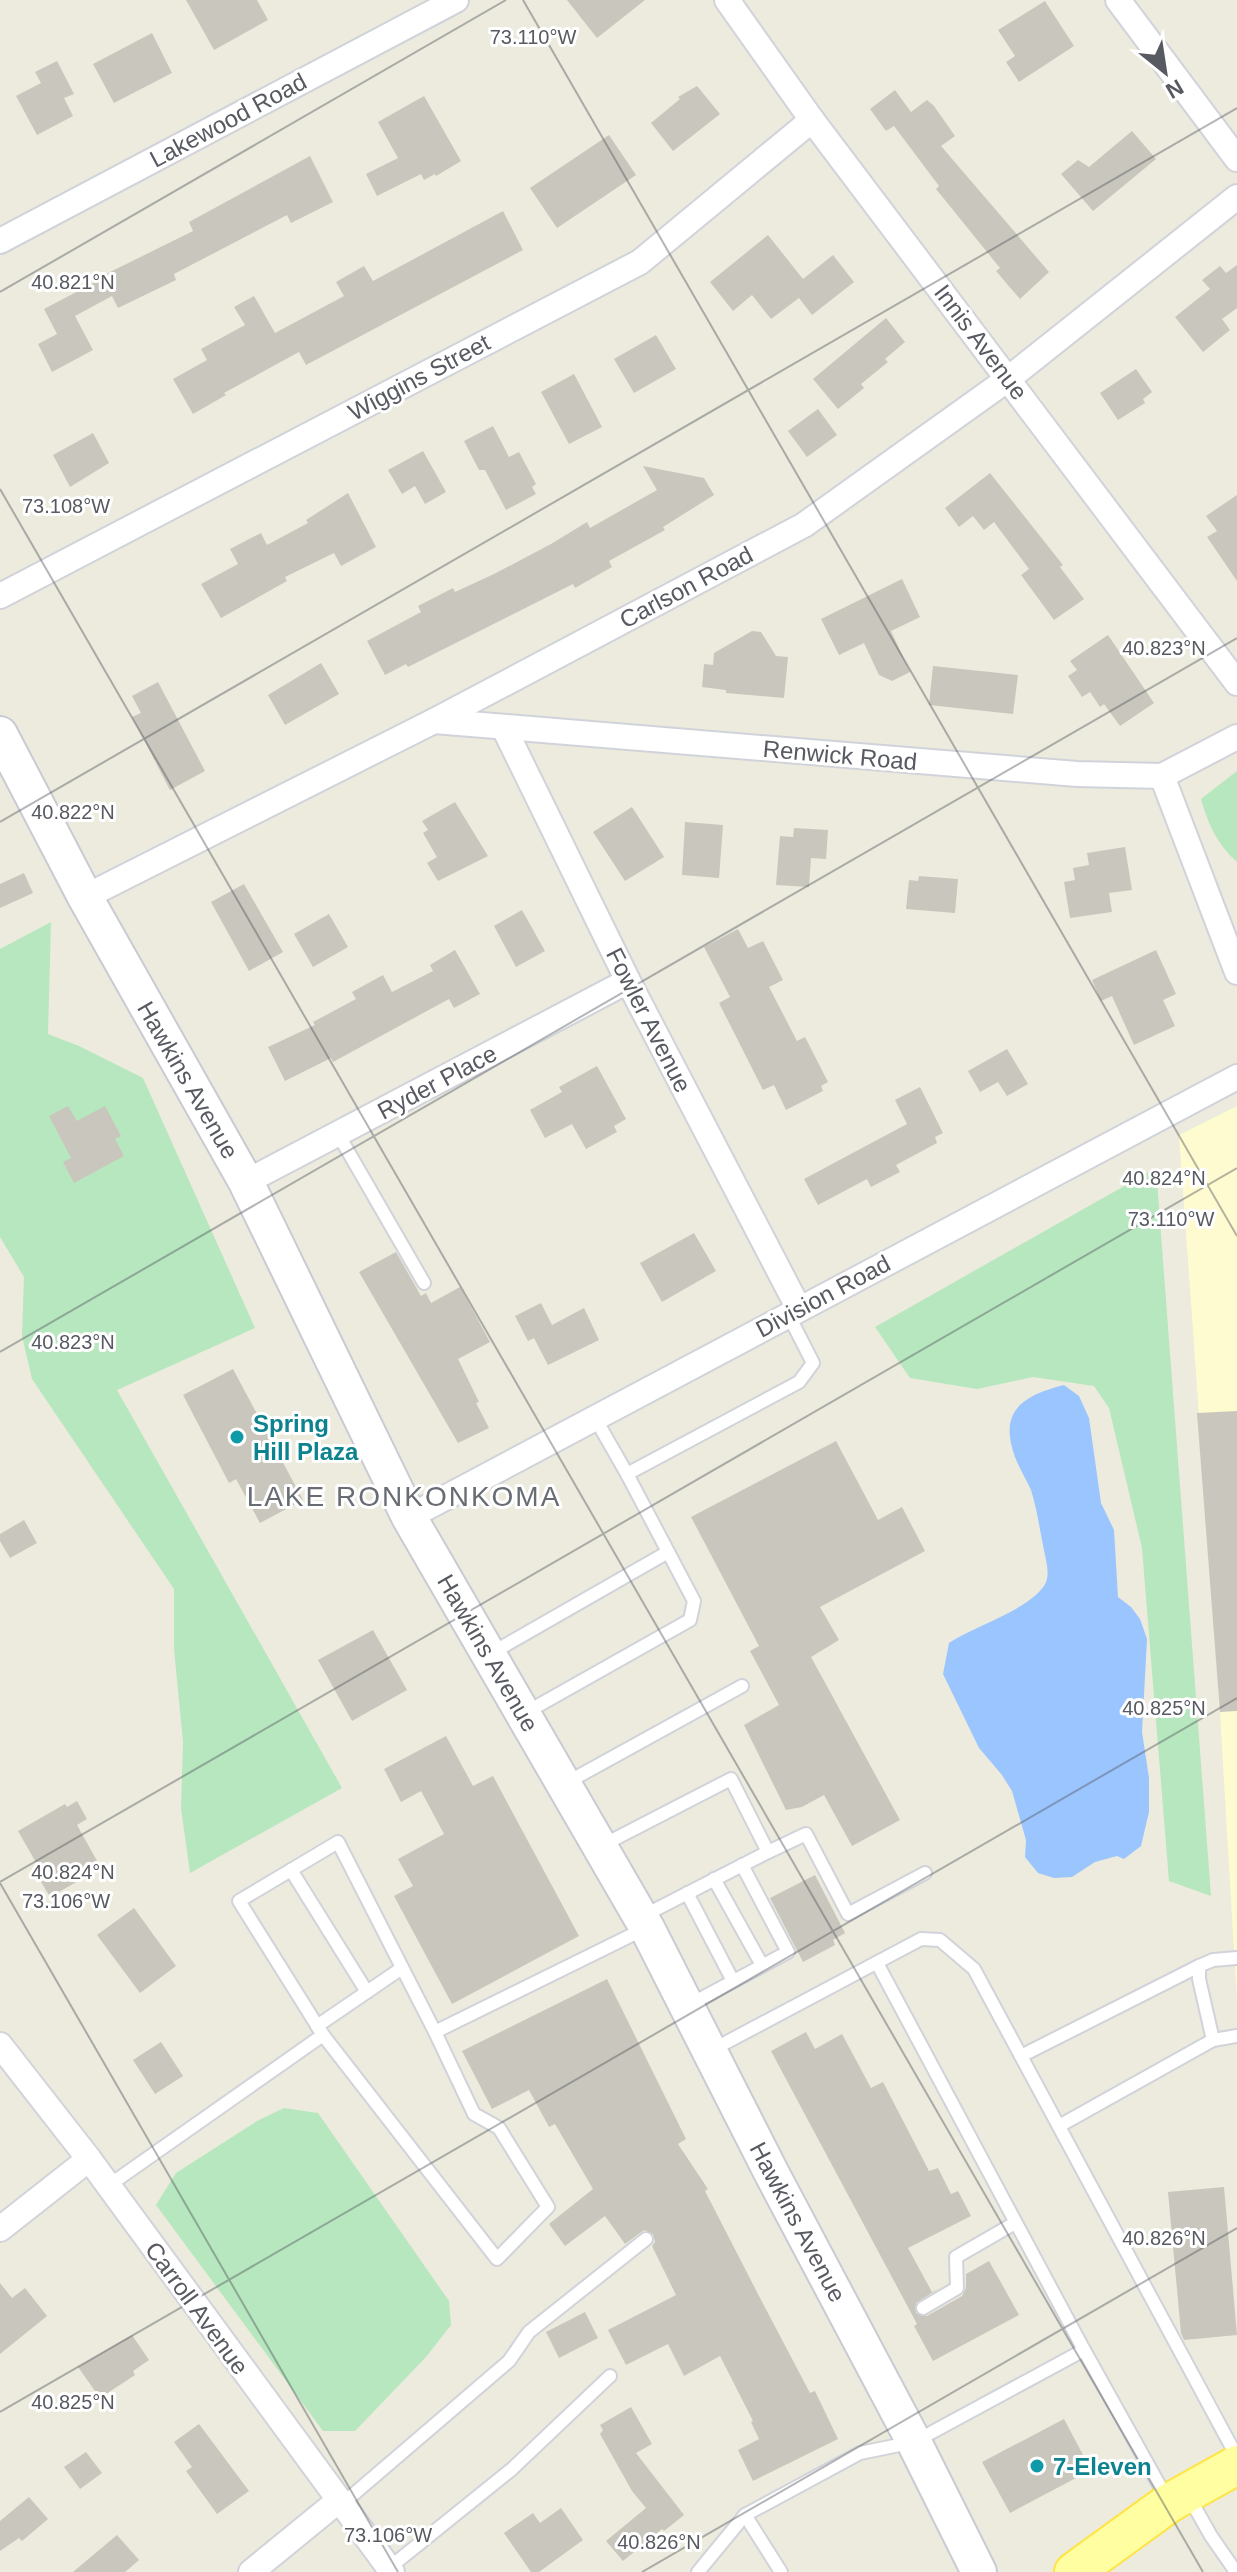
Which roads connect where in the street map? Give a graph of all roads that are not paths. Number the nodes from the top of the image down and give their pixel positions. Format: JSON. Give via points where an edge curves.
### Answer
{"nodes":[{"id":1,"x":456,"y":0,"type":"edge"},
{"id":2,"x":727,"y":0,"type":"edge"},
{"id":3,"x":1118,"y":0,"type":"edge"},
{"id":4,"x":812,"y":120,"type":"junction"},
{"id":5,"x":1237,"y":159,"type":"edge"},
{"id":6,"x":1237,"y":197,"type":"edge"},
{"id":7,"x":0,"y":241,"type":"edge"},
{"id":8,"x":1008,"y":379,"type":"junction"},
{"id":9,"x":0,"y":596,"type":"edge"},
{"id":10,"x":1237,"y":683,"type":"edge"},
{"id":11,"x":434,"y":721,"type":"junction"},
{"id":12,"x":504,"y":728,"type":"junction"},
{"id":13,"x":0,"y":735,"type":"edge"},
{"id":14,"x":1237,"y":737,"type":"edge"},
{"id":15,"x":1162,"y":776,"type":"junction"},
{"id":16,"x":85,"y":897,"type":"junction"},
{"id":17,"x":1237,"y":972,"type":"edge"},
{"id":18,"x":628,"y":981,"type":"junction"},
{"id":19,"x":1237,"y":1077,"type":"edge"},
{"id":20,"x":338,"y":1134,"type":"junction"},
{"id":21,"x":246,"y":1182,"type":"junction"},
{"id":22,"x":424,"y":1283,"type":"dead end"},
{"id":23,"x":794,"y":1312,"type":"junction"},
{"id":24,"x":595,"y":1418,"type":"junction"},
{"id":25,"x":627,"y":1474,"type":"junction"},
{"id":26,"x":409,"y":1517,"type":"junction"},
{"id":27,"x":668,"y":1552,"type":"junction"},
{"id":28,"x":489,"y":1654,"type":"junction"},
{"id":29,"x":742,"y":1686,"type":"dead end"},
{"id":30,"x":523,"y":1714,"type":"junction"},
{"id":31,"x":564,"y":1785,"type":"junction"},
{"id":32,"x":600,"y":1847,"type":"junction"},
{"id":33,"x":768,"y":1852,"type":"junction"},
{"id":34,"x":742,"y":1865,"type":"junction"},
{"id":35,"x":291,"y":1870,"type":"junction"},
{"id":36,"x":925,"y":1873,"type":"dead end"},
{"id":37,"x":714,"y":1879,"type":"junction"},
{"id":38,"x":687,"y":1893,"type":"junction"},
{"id":39,"x":644,"y":1922,"type":"junction"},
{"id":40,"x":1237,"y":1958,"type":"edge"},
{"id":41,"x":877,"y":1963,"type":"junction"},
{"id":42,"x":762,"y":1965,"type":"junction"},
{"id":43,"x":1199,"y":1966,"type":"junction"},
{"id":44,"x":402,"y":1968,"type":"junction"},
{"id":45,"x":733,"y":1981,"type":"junction"},
{"id":46,"x":367,"y":1992,"type":"junction"},
{"id":47,"x":686,"y":2006,"type":"junction"},
{"id":48,"x":320,"y":2030,"type":"junction"},
{"id":49,"x":435,"y":2032,"type":"junction"},
{"id":50,"x":1237,"y":2036,"type":"edge"},
{"id":51,"x":1213,"y":2040,"type":"junction"},
{"id":52,"x":0,"y":2045,"type":"edge"},
{"id":53,"x":710,"y":2052,"type":"junction"},
{"id":54,"x":1021,"y":2056,"type":"junction"},
{"id":55,"x":1059,"y":2126,"type":"junction"},
{"id":56,"x":89,"y":2159,"type":"junction"},
{"id":57,"x":108,"y":2186,"type":"junction"},
{"id":58,"x":1015,"y":2223,"type":"junction"},
{"id":59,"x":0,"y":2229,"type":"edge"},
{"id":60,"x":646,"y":2239,"type":"dead end"},
{"id":61,"x":923,"y":2308,"type":"dead end"},
{"id":62,"x":1084,"y":2350,"type":"junction"},
{"id":63,"x":610,"y":2376,"type":"dead end"},
{"id":64,"x":914,"y":2442,"type":"junction"},
{"id":65,"x":1237,"y":2457,"type":"edge"},
{"id":66,"x":1237,"y":2465,"type":"edge"},
{"id":67,"x":1178,"y":2497,"type":"junction"},
{"id":68,"x":340,"y":2503,"type":"junction"},
{"id":69,"x":745,"y":2515,"type":"junction"},
{"id":70,"x":390,"y":2570,"type":"edge"},
{"id":71,"x":251,"y":2572,"type":"edge"},
{"id":72,"x":698,"y":2572,"type":"edge"},
{"id":73,"x":781,"y":2572,"type":"edge"},
{"id":74,"x":979,"y":2572,"type":"edge"},
{"id":75,"x":1074,"y":2572,"type":"edge"},
{"id":76,"x":1236,"y":2572,"type":"edge"}],
"edges":[{"from":1,"to":7,"type":"street","name":"Lakewood Road"},
{"from":2,"to":4,"type":"street","name":"Innis Avenue"},
{"from":3,"to":5,"type":"street"},
{"from":4,"to":8,"type":"street","name":"Innis Avenue"},
{"from":4,"to":9,"type":"street","name":"Wiggins Street","via":[[640,262]]},
{"from":6,"to":8,"type":"street","name":"Carlson Road"},
{"from":8,"to":10,"type":"street","name":"Innis Avenue"},
{"from":8,"to":11,"type":"street","name":"Carlson Road","via":[[804,525]]},
{"from":11,"to":12,"type":"street","name":"Renwick Road"},
{"from":11,"to":16,"type":"street","name":"Carlson Road"},
{"from":12,"to":15,"type":"street","name":"Renwick Road","via":[[1077,774]]},
{"from":12,"to":18,"type":"street","name":"Fowler Avenue"},
{"from":13,"to":16,"type":"street","name":"Hawkins Avenue"},
{"from":14,"to":15,"type":"street","name":"Renwick Road"},
{"from":15,"to":17,"type":"street"},
{"from":16,"to":21,"type":"street","name":"Hawkins Avenue"},
{"from":18,"to":20,"type":"street","name":"Ryder Place"},
{"from":18,"to":23,"type":"street","name":"Fowler Avenue"},
{"from":19,"to":23,"type":"street","name":"Division Road"},
{"from":20,"to":21,"type":"street","name":"Ryder Place"},
{"from":20,"to":22,"type":"lane"},
{"from":21,"to":26,"type":"street","name":"Hawkins Avenue"},
{"from":23,"to":24,"type":"street","name":"Division Road"},
{"from":23,"to":25,"type":"lane","via":[[813,1363],[799,1382]]},
{"from":24,"to":25,"type":"lane"},
{"from":24,"to":26,"type":"street","name":"Division Road"},
{"from":25,"to":27,"type":"lane"},
{"from":26,"to":28,"type":"street","name":"Hawkins Avenue"},
{"from":27,"to":28,"type":"lane"},
{"from":27,"to":30,"type":"lane","via":[[694,1601],[690,1620]]},
{"from":28,"to":30,"type":"street","name":"Hawkins Avenue"},
{"from":29,"to":31,"type":"lane"},
{"from":30,"to":31,"type":"street","name":"Hawkins Avenue"},
{"from":31,"to":32,"type":"street","name":"Hawkins Avenue"},
{"from":32,"to":33,"type":"lane","via":[[731,1779]]},
{"from":32,"to":39,"type":"street","name":"Hawkins Avenue"},
{"from":33,"to":34,"type":"lane"},
{"from":33,"to":36,"type":"lane","via":[[806,1834],[848,1914]]},
{"from":34,"to":37,"type":"lane"},
{"from":34,"to":42,"type":"lane","via":[[788,1952]]},
{"from":35,"to":44,"type":"lane","via":[[338,1842]]},
{"from":35,"to":46,"type":"lane"},
{"from":35,"to":48,"type":"lane","via":[[239,1901]]},
{"from":37,"to":38,"type":"lane"},
{"from":37,"to":42,"type":"lane"},
{"from":38,"to":39,"type":"lane"},
{"from":38,"to":45,"type":"lane"},
{"from":39,"to":47,"type":"street","name":"Hawkins Avenue"},
{"from":39,"to":49,"type":"lane"},
{"from":40,"to":43,"type":"lane"},
{"from":41,"to":53,"type":"lane"},
{"from":41,"to":54,"type":"lane","via":[[921,1939],[940,1940],[974,1969]]},
{"from":41,"to":58,"type":"lane"},
{"from":42,"to":45,"type":"lane"},
{"from":43,"to":51,"type":"lane"},
{"from":43,"to":54,"type":"lane"},
{"from":44,"to":46,"type":"lane"},
{"from":44,"to":49,"type":"lane"},
{"from":45,"to":47,"type":"lane"},
{"from":46,"to":48,"type":"lane"},
{"from":47,"to":53,"type":"street","name":"Hawkins Avenue"},
{"from":48,"to":49,"type":"lane","via":[[497,2259],[548,2207],[499,2128],[474,2114]]},
{"from":48,"to":57,"type":"lane"},
{"from":50,"to":51,"type":"lane"},
{"from":51,"to":55,"type":"lane"},
{"from":52,"to":56,"type":"street","name":"Carroll Avenue"},
{"from":53,"to":64,"type":"street","name":"Hawkins Avenue"},
{"from":54,"to":55,"type":"lane"},
{"from":55,"to":65,"type":"lane"},
{"from":56,"to":57,"type":"street","name":"Carroll Avenue"},
{"from":56,"to":59,"type":"street"},
{"from":57,"to":68,"type":"street","name":"Carroll Avenue"},
{"from":58,"to":61,"type":"lane","via":[[956,2257],[957,2288]]},
{"from":58,"to":62,"type":"lane"},
{"from":60,"to":68,"type":"lane","via":[[529,2332],[509,2361]]},
{"from":62,"to":64,"type":"lane"},
{"from":62,"to":67,"type":"lane"},
{"from":63,"to":70,"type":"lane","via":[[512,2469]]},
{"from":64,"to":69,"type":"lane","via":[[860,2453]]},
{"from":64,"to":74,"type":"street","name":"Hawkins Avenue"},
{"from":66,"to":67,"type":"main road"},
{"from":67,"to":75,"type":"main road"},
{"from":67,"to":76,"type":"lane"},
{"from":68,"to":70,"type":"street","name":"Carroll Avenue"},
{"from":68,"to":71,"type":"street"},
{"from":69,"to":72,"type":"lane"},
{"from":69,"to":73,"type":"lane"}]}
